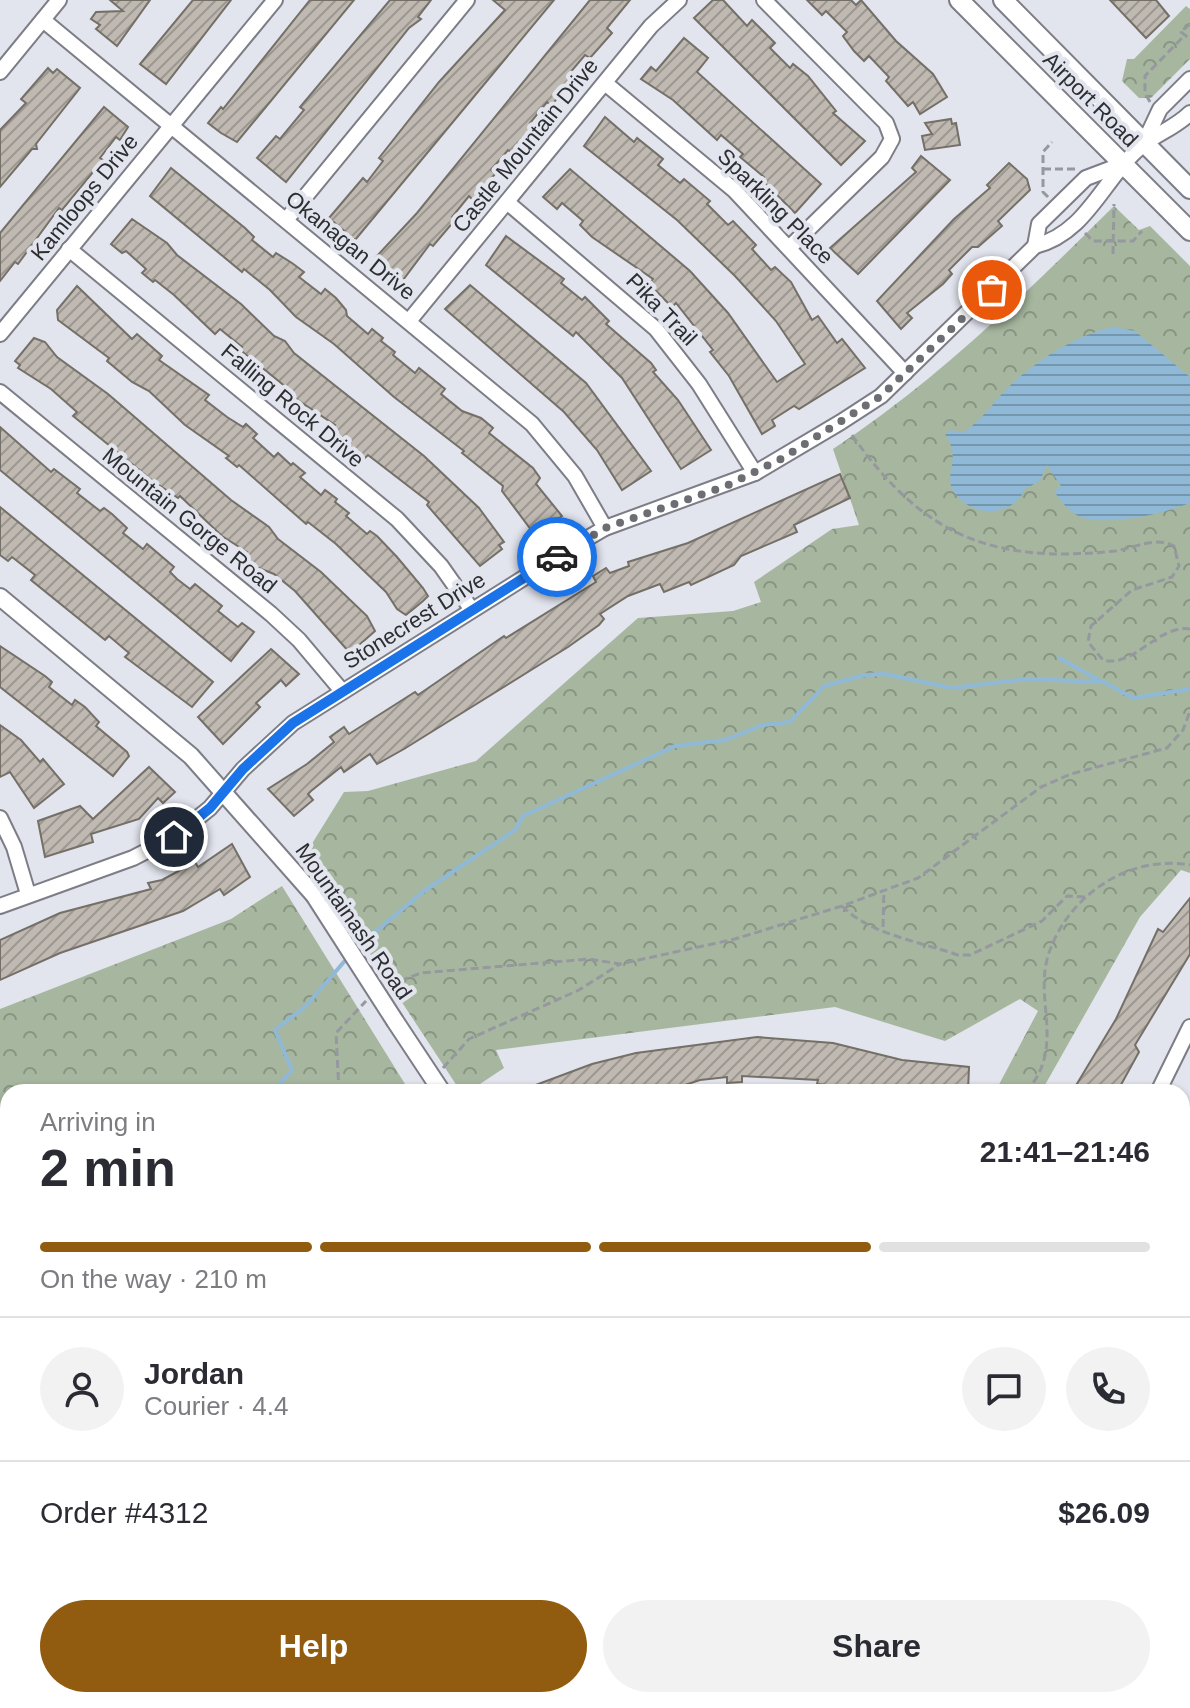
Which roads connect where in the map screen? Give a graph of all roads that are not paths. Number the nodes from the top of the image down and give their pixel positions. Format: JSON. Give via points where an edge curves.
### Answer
{"nodes":[{"id":1,"x":59,"y":0,"type":"edge"},
{"id":2,"x":275,"y":0,"type":"edge"},
{"id":3,"x":467,"y":0,"type":"edge"},
{"id":4,"x":679,"y":0,"type":"edge"},
{"id":5,"x":764,"y":0,"type":"edge"},
{"id":6,"x":959,"y":0,"type":"edge"},
{"id":7,"x":1003,"y":0,"type":"edge"},
{"id":8,"x":43,"y":20,"type":"junction"},
{"id":9,"x":0,"y":72,"type":"edge"},
{"id":10,"x":1190,"y":79,"type":"edge"},
{"id":11,"x":605,"y":83,"type":"junction"},
{"id":12,"x":1190,"y":113,"type":"edge"},
{"id":13,"x":171,"y":126,"type":"junction"},
{"id":14,"x":1144,"y":144,"type":"junction"},
{"id":15,"x":1123,"y":164,"type":"junction"},
{"id":16,"x":1190,"y":189,"type":"edge"},
{"id":17,"x":507,"y":202,"type":"junction"},
{"id":18,"x":286,"y":220,"type":"junction"},
{"id":19,"x":1190,"y":231,"type":"edge"},
{"id":20,"x":1035,"y":246,"type":"junction"},
{"id":21,"x":790,"y":247,"type":"junction"},
{"id":22,"x":69,"y":249,"type":"junction"},
{"id":23,"x":409,"y":321,"type":"junction"},
{"id":24,"x":0,"y":334,"type":"edge"},
{"id":25,"x":905,"y":373,"type":"junction"},
{"id":26,"x":0,"y":392,"type":"edge"},
{"id":27,"x":755,"y":473,"type":"junction"},
{"id":28,"x":605,"y":528,"type":"junction"},
{"id":29,"x":0,"y":597,"type":"edge"},
{"id":30,"x":472,"y":610,"type":"junction"},
{"id":31,"x":342,"y":691,"type":"junction"},
{"id":32,"x":225,"y":790,"type":"junction"},
{"id":33,"x":0,"y":818,"type":"edge"},
{"id":34,"x":28,"y":894,"type":"junction"},
{"id":35,"x":0,"y":906,"type":"edge"},
{"id":36,"x":1190,"y":1027,"type":"edge"},
{"id":37,"x":437,"y":1084,"type":"edge"},
{"id":38,"x":1162,"y":1084,"type":"edge"}],
"edges":[{"from":1,"to":8,"type":"street"},
{"from":2,"to":13,"type":"street","name":"Kamloops Drive"},
{"from":3,"to":18,"type":"street"},
{"from":4,"to":11,"type":"street","name":"Castle Mountain Drive"},
{"from":5,"to":21,"type":"street","via":[[886,123],[892,139],[882,157]]},
{"from":6,"to":15,"type":"main road","name":"Airport Road"},
{"from":7,"to":14,"type":"main road","name":"Airport Road"},
{"from":8,"to":9,"type":"street"},
{"from":8,"to":13,"type":"street","name":"Okanagan Drive"},
{"from":10,"to":14,"type":"street","via":[[1160,109]]},
{"from":11,"to":17,"type":"street","name":"Castle Mountain Drive"},
{"from":11,"to":21,"type":"street","name":"Sparkling Place","via":[[734,190]]},
{"from":12,"to":14,"type":"street"},
{"from":13,"to":18,"type":"street","name":"Okanagan Drive"},
{"from":13,"to":22,"type":"street","name":"Kamloops Drive"},
{"from":14,"to":15,"type":"street","name":"Stonecrest Drive"},
{"from":14,"to":16,"type":"main road","name":"Airport Road"},
{"from":15,"to":19,"type":"main road","name":"Airport Road"},
{"from":15,"to":20,"type":"street","name":"Stonecrest Drive","via":[[1103,195],[1057,241]]},
{"from":15,"to":20,"type":"street","name":"Stonecrest Drive","via":[[1086,178],[1039,224]]},
{"from":17,"to":23,"type":"street","name":"Castle Mountain Drive"},
{"from":17,"to":27,"type":"street","name":"Pika Trail","via":[[656,329],[699,384]]},
{"from":18,"to":23,"type":"street","name":"Okanagan Drive"},
{"from":20,"to":25,"type":"street","name":"Stonecrest Drive"},
{"from":21,"to":25,"type":"street","name":"Sparkling Place"},
{"from":22,"to":24,"type":"street","name":"Kamloops Drive"},
{"from":22,"to":30,"type":"street","name":"Falling Rock Drive","via":[[397,519],[441,566]]},
{"from":23,"to":28,"type":"street","name":"Okanagan Drive","via":[[546,439]]},
{"from":25,"to":27,"type":"street","name":"Stonecrest Drive","via":[[881,396]]},
{"from":26,"to":31,"type":"street","name":"Mountain Gorge Road","via":[[271,614]]},
{"from":27,"to":28,"type":"street","name":"Stonecrest Drive"},
{"from":28,"to":30,"type":"street","name":"Stonecrest Drive"},
{"from":29,"to":32,"type":"street","name":"Mountainash Road","via":[[176,742]]},
{"from":30,"to":31,"type":"street","name":"Stonecrest Drive"},
{"from":31,"to":32,"type":"street","name":"Stonecrest Drive","via":[[278,735]]},
{"from":32,"to":34,"type":"street","name":"Stonecrest Drive","via":[[155,848]]},
{"from":32,"to":37,"type":"street","name":"Mountainash Road","bridge":true,"via":[[314,895]]},
{"from":33,"to":34,"type":"street"},
{"from":34,"to":35,"type":"street","name":"Stonecrest Drive"},
{"from":36,"to":38,"type":"street"}]}
